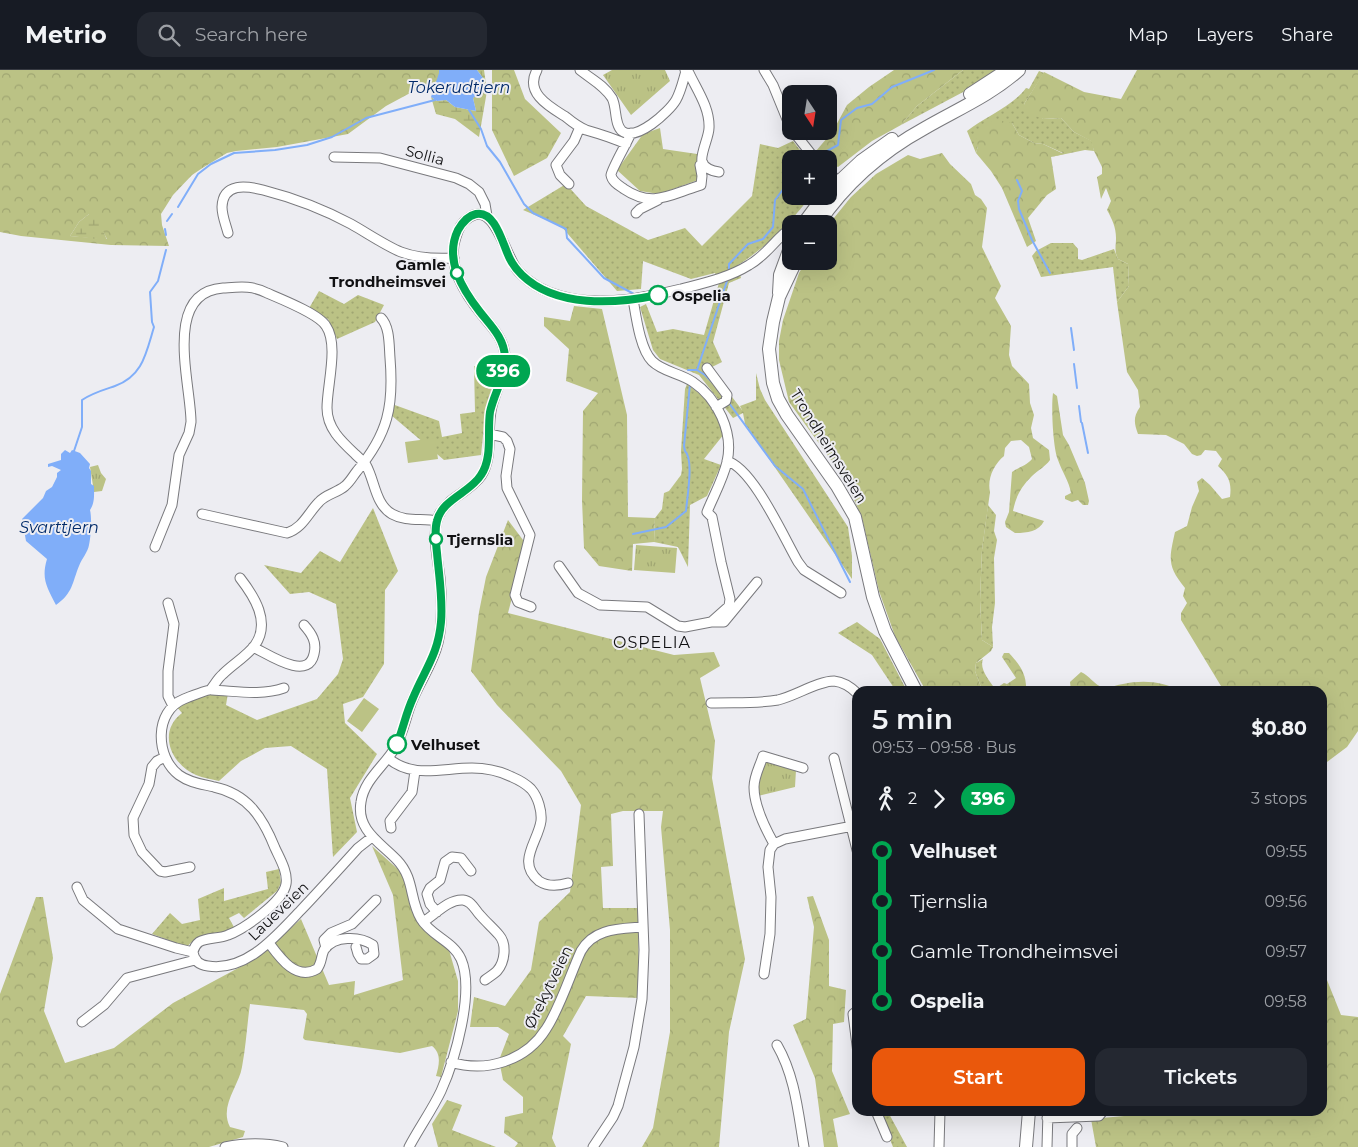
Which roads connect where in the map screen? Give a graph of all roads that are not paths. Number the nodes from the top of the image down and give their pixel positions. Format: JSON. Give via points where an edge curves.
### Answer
{"nodes":[{"id":1,"x":537,"y":70,"type":"edge"},
{"id":2,"x":580,"y":70,"type":"edge"},
{"id":3,"x":685,"y":70,"type":"edge"},
{"id":4,"x":764,"y":70,"type":"edge"},
{"id":5,"x":1007,"y":70,"type":"edge"},
{"id":6,"x":1019,"y":70,"type":"edge"},
{"id":7,"x":782,"y":106,"type":"edge"},
{"id":8,"x":580,"y":127,"type":"junction"},
{"id":9,"x":631,"y":133,"type":"junction"},
{"id":10,"x":799,"y":140,"type":"edge"},
{"id":11,"x":626,"y":144,"type":"junction"},
{"id":12,"x":807,"y":150,"type":"edge"},
{"id":13,"x":334,"y":157,"type":"dead end"},
{"id":14,"x":702,"y":163,"type":"junction"},
{"id":15,"x":718,"y":172,"type":"dead end"},
{"id":16,"x":837,"y":180,"type":"edge"},
{"id":17,"x":569,"y":184,"type":"dead end"},
{"id":18,"x":842,"y":185,"type":"junction"},
{"id":19,"x":837,"y":187,"type":"edge"},
{"id":20,"x":658,"y":200,"type":"junction"},
{"id":21,"x":636,"y":213,"type":"dead end"},
{"id":22,"x":824,"y":215,"type":"edge"},
{"id":23,"x":487,"y":216,"type":"junction"},
{"id":24,"x":228,"y":233,"type":"dead end"},
{"id":25,"x":782,"y":237,"type":"edge"},
{"id":26,"x":454,"y":258,"type":"junction"},
{"id":27,"x":782,"y":270,"type":"edge"},
{"id":28,"x":792,"y":270,"type":"edge"},
{"id":29,"x":779,"y":297,"type":"junction"},
{"id":30,"x":633,"y":299,"type":"junction"},
{"id":31,"x":382,"y":318,"type":"dead end"},
{"id":32,"x":707,"y":368,"type":"dead end"},
{"id":33,"x":716,"y":407,"type":"junction"},
{"id":34,"x":489,"y":434,"type":"junction"},
{"id":35,"x":727,"y":462,"type":"junction"},
{"id":36,"x":364,"y":463,"type":"junction"},
{"id":37,"x":202,"y":514,"type":"dead end"},
{"id":38,"x":437,"y":520,"type":"junction"},
{"id":39,"x":155,"y":547,"type":"dead end"},
{"id":40,"x":559,"y":566,"type":"dead end"},
{"id":41,"x":240,"y":578,"type":"dead end"},
{"id":42,"x":757,"y":582,"type":"dead end"},
{"id":43,"x":841,"y":592,"type":"dead end"},
{"id":44,"x":168,"y":603,"type":"dead end"},
{"id":45,"x":531,"y":608,"type":"dead end"},
{"id":46,"x":711,"y":622,"type":"junction"},
{"id":47,"x":304,"y":625,"type":"dead end"},
{"id":48,"x":253,"y":647,"type":"junction"},
{"id":49,"x":913,"y":686,"type":"edge"},
{"id":50,"x":852,"y":687,"type":"edge"},
{"id":51,"x":284,"y":688,"type":"dead end"},
{"id":52,"x":211,"y":689,"type":"junction"},
{"id":53,"x":711,"y":704,"type":"dead end"},
{"id":54,"x":173,"y":706,"type":"junction"},
{"id":55,"x":165,"y":757,"type":"junction"},
{"id":56,"x":834,"y":758,"type":"dead end"},
{"id":57,"x":386,"y":760,"type":"junction"},
{"id":58,"x":803,"y":768,"type":"dead end"},
{"id":59,"x":415,"y":771,"type":"junction"},
{"id":60,"x":639,"y":814,"type":"dead end"},
{"id":61,"x":852,"y":818,"type":"edge"},
{"id":62,"x":852,"y":825,"type":"edge"},
{"id":63,"x":391,"y":828,"type":"dead end"},
{"id":64,"x":372,"y":837,"type":"junction"},
{"id":65,"x":774,"y":844,"type":"junction"},
{"id":66,"x":190,"y":867,"type":"dead end"},
{"id":67,"x":471,"y":871,"type":"dead end"},
{"id":68,"x":568,"y":883,"type":"dead end"},
{"id":69,"x":77,"y":887,"type":"dead end"},
{"id":70,"x":376,"y":900,"type":"dead end"},
{"id":71,"x":437,"y":912,"type":"junction"},
{"id":72,"x":423,"y":922,"type":"junction"},
{"id":73,"x":643,"y":927,"type":"junction"},
{"id":74,"x":269,"y":943,"type":"junction"},
{"id":75,"x":356,"y":947,"type":"dead end"},
{"id":76,"x":326,"y":948,"type":"junction"},
{"id":77,"x":194,"y":956,"type":"junction"},
{"id":78,"x":764,"y":974,"type":"dead end"},
{"id":79,"x":485,"y":980,"type":"dead end"},
{"id":80,"x":82,"y":1022,"type":"dead end"},
{"id":81,"x":777,"y":1045,"type":"dead end"},
{"id":82,"x":451,"y":1062,"type":"junction"},
{"id":83,"x":878,"y":1116,"type":"edge"},
{"id":84,"x":940,"y":1116,"type":"edge"},
{"id":85,"x":1029,"y":1116,"type":"edge"},
{"id":86,"x":1043,"y":1116,"type":"edge"},
{"id":87,"x":1044,"y":1116,"type":"edge"},
{"id":88,"x":1075,"y":1116,"type":"edge"},
{"id":89,"x":1099,"y":1116,"type":"edge"},
{"id":90,"x":1077,"y":1128,"type":"dead end"},
{"id":91,"x":888,"y":1137,"type":"dead end"},
{"id":92,"x":225,"y":1147,"type":"edge"},
{"id":93,"x":283,"y":1147,"type":"edge"},
{"id":94,"x":409,"y":1147,"type":"edge"},
{"id":95,"x":594,"y":1147,"type":"edge"},
{"id":96,"x":804,"y":1147,"type":"edge"},
{"id":97,"x":939,"y":1147,"type":"edge"},
{"id":98,"x":1026,"y":1147,"type":"edge"},
{"id":99,"x":1034,"y":1147,"type":"edge"},
{"id":100,"x":1047,"y":1147,"type":"edge"},
{"id":101,"x":1072,"y":1147,"type":"edge"}],
"edges":[{"from":1,"to":8,"type":"street","via":[[535,87],[543,102]]},
{"from":2,"to":9,"type":"street","via":[[608,92],[614,102],[619,127]]},
{"from":3,"to":9,"type":"street","via":[[672,106],[656,121]]},
{"from":3,"to":14,"type":"street","via":[[708,114],[710,128]]},
{"from":4,"to":7,"type":"street"},
{"from":5,"to":18,"type":"highway","via":[[897,135],[861,161]]},
{"from":6,"to":18,"type":"highway","via":[[988,94],[926,127]]},
{"from":8,"to":11,"type":"street"},
{"from":8,"to":17,"type":"street","via":[[556,165]]},
{"from":9,"to":11,"type":"street"},
{"from":10,"to":12,"type":"street"},
{"from":11,"to":20,"type":"street","via":[[612,170],[612,178],[636,196]]},
{"from":13,"to":23,"type":"street","name":"Sollia","via":[[380,158],[456,178],[479,192]]},
{"from":14,"to":15,"type":"street"},
{"from":14,"to":20,"type":"street","via":[[701,185]]},
{"from":16,"to":18,"type":"street"},
{"from":18,"to":19,"type":"highway"},
{"from":18,"to":22,"type":"highway"},
{"from":20,"to":21,"type":"street"},
{"from":23,"to":26,"type":"street","via":[[474,215],[464,221],[454,242]]},
{"from":23,"to":30,"type":"street","via":[[497,229],[512,263],[536,286],[574,299]]},
{"from":24,"to":26,"type":"street","via":[[223,203],[232,189],[245,186],[316,207],[402,253]]},
{"from":25,"to":30,"type":"street","via":[[758,260],[733,273],[693,286]]},
{"from":26,"to":34,"type":"street","via":[[465,290],[498,335],[504,350],[504,368],[490,411]]},
{"from":27,"to":29,"type":"highway","name":"Trondheimsveien"},
{"from":28,"to":29,"type":"highway","name":"Trondheimsveien"},
{"from":29,"to":49,"type":"highway","name":"Trondheimsveien","via":[[769,349],[775,391],[851,509],[884,630]]},
{"from":30,"to":33,"type":"street","via":[[649,357],[660,367],[703,390]]},
{"from":31,"to":36,"type":"street","via":[[390,354],[389,405],[381,437]]},
{"from":32,"to":33,"type":"street","via":[[727,396],[726,401]]},
{"from":33,"to":35,"type":"street","via":[[727,435]]},
{"from":34,"to":38,"type":"street","via":[[487,460],[481,476],[445,506]]},
{"from":34,"to":45,"type":"street","via":[[502,437],[509,447],[506,485],[530,536],[515,595],[518,602]]},
{"from":35,"to":43,"type":"street","via":[[739,467],[758,492],[804,570]]},
{"from":35,"to":46,"type":"street","via":[[707,512],[712,518],[730,599],[729,606]]},
{"from":36,"to":37,"type":"street","via":[[345,486],[323,498],[304,522],[287,533]]},
{"from":36,"to":38,"type":"street","via":[[378,497],[390,513],[404,518]]},
{"from":36,"to":39,"type":"street","via":[[339,439],[330,425],[327,409],[332,350],[331,334],[325,324],[316,316],[263,290],[247,286],[216,288],[206,292],[193,304],[186,324],[184,347],[191,422],[179,455],[172,505]]},
{"from":38,"to":57,"type":"street","via":[[441,608],[439,639],[398,742]]},
{"from":40,"to":46,"type":"street","via":[[578,593],[600,605],[647,608],[678,626]]},
{"from":41,"to":48,"type":"street","via":[[260,609],[260,628]]},
{"from":42,"to":46,"type":"street","via":[[724,622]]},
{"from":44,"to":54,"type":"street","via":[[174,624],[168,678],[168,696]]},
{"from":47,"to":48,"type":"street","via":[[313,635],[315,645],[314,655],[306,666],[292,665]]},
{"from":48,"to":52,"type":"street"},
{"from":50,"to":53,"type":"street","via":[[834,681],[765,706]]},
{"from":51,"to":52,"type":"street","via":[[261,692]]},
{"from":52,"to":54,"type":"street"},
{"from":54,"to":55,"type":"street","via":[[162,729]]},
{"from":55,"to":66,"type":"street","via":[[152,767],[132,831],[139,847],[160,871]]},
{"from":55,"to":77,"type":"street","name":"Laueveien","via":[[172,769],[186,780],[230,792],[253,808],[267,827],[286,874],[282,894],[252,921],[226,936],[201,941],[196,945]]},
{"from":56,"to":61,"type":"street"},
{"from":57,"to":59,"type":"street"},
{"from":57,"to":64,"type":"street","via":[[366,787],[361,802],[363,823]]},
{"from":58,"to":65,"type":"street","via":[[763,756],[754,788],[764,826]]},
{"from":59,"to":63,"type":"street","via":[[412,792],[390,821]]},
{"from":59,"to":68,"type":"street","via":[[480,768],[504,773],[523,783],[536,797],[541,817],[529,854],[530,867],[536,878],[547,885]]},
{"from":60,"to":73,"type":"street"},
{"from":62,"to":65,"type":"street"},
{"from":64,"to":72,"type":"street","via":[[406,872]]},
{"from":64,"to":74,"type":"street","name":"Laueveien"},
{"from":65,"to":78,"type":"street","via":[[768,856],[770,934]]},
{"from":67,"to":71,"type":"street","via":[[461,858],[445,862],[440,880],[427,894]]},
{"from":69,"to":77,"type":"street","via":[[83,900],[118,929]]},
{"from":70,"to":76,"type":"street","via":[[352,924],[326,937]]},
{"from":71,"to":72,"type":"street"},
{"from":71,"to":79,"type":"street","via":[[455,901],[464,900],[501,938],[504,950],[501,964]]},
{"from":72,"to":82,"type":"street","via":[[456,950],[463,966],[463,1018]]},
{"from":73,"to":82,"type":"street","name":"Ørekytveien","via":[[604,932],[586,942],[546,1029],[526,1050],[489,1066]]},
{"from":73,"to":95,"type":"street","via":[[643,985],[634,1047],[618,1106]]},
{"from":74,"to":76,"type":"street","via":[[287,964],[302,972],[317,969]]},
{"from":74,"to":77,"type":"street","name":"Laueveien","via":[[229,965],[206,966]]},
{"from":75,"to":76,"type":"street","via":[[361,959],[374,954],[370,943],[354,939],[340,940]]},
{"from":77,"to":80,"type":"street","via":[[127,978],[104,1005]]},
{"from":81,"to":96,"type":"street","via":[[786,1060],[796,1097]]},
{"from":82,"to":94,"type":"street","via":[[440,1092]]},
{"from":83,"to":91,"type":"street"},
{"from":84,"to":97,"type":"street"},
{"from":85,"to":98,"type":"highway"},
{"from":86,"to":99,"type":"highway"},
{"from":87,"to":100,"type":"street"},
{"from":88,"to":89,"type":"street"},
{"from":90,"to":101,"type":"street","via":[[1072,1134]]},
{"from":92,"to":93,"type":"street","via":[[252,1142]]}]}
